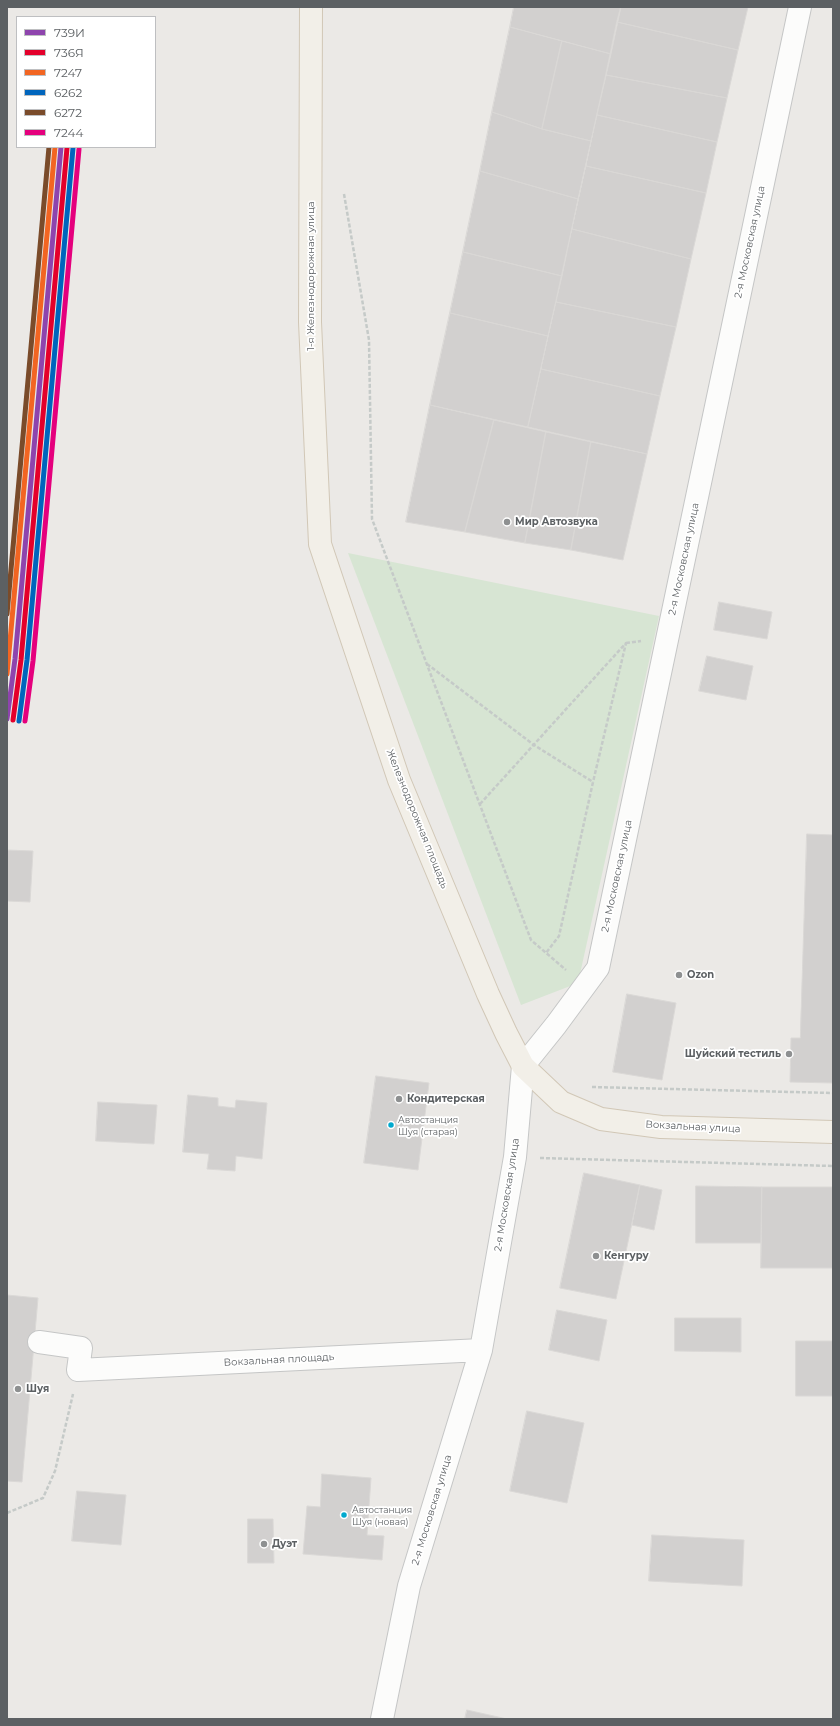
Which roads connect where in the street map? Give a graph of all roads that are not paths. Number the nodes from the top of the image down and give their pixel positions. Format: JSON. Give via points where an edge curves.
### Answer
{"nodes":[{"id":1,"x":311,"y":7,"type":"edge"},
{"id":2,"x":800,"y":7,"type":"edge"},
{"id":3,"x":320,"y":544,"type":"joint"},
{"id":4,"x":522,"y":1066,"type":"junction"},
{"id":5,"x":833,"y":1132,"type":"edge"},
{"id":6,"x":39,"y":1342,"type":"dead end"},
{"id":7,"x":481,"y":1350,"type":"junction"},
{"id":8,"x":382,"y":1719,"type":"edge"}],
"edges":[{"from":1,"to":3,"type":"main road","name":"1-я Железнодорожная улица","via":[[310,322]]},
{"from":2,"to":4,"type":"street","name":"2-я Московская улица","via":[[598,968]]},
{"from":3,"to":4,"type":"main road","name":"Железнодорожная площадь","via":[[399,780],[488,994]]},
{"from":4,"to":5,"type":"main road","name":"Вокзальная улица","via":[[561,1102],[601,1119],[661,1127]]},
{"from":4,"to":7,"type":"street","name":"2-я Московская улица","via":[[515,1157]]},
{"from":6,"to":7,"type":"street","name":"Вокзальная площадь","via":[[81,1348],[78,1370]]},
{"from":7,"to":8,"type":"street","name":"2-я Московская улица","via":[[408,1586]]}]}
